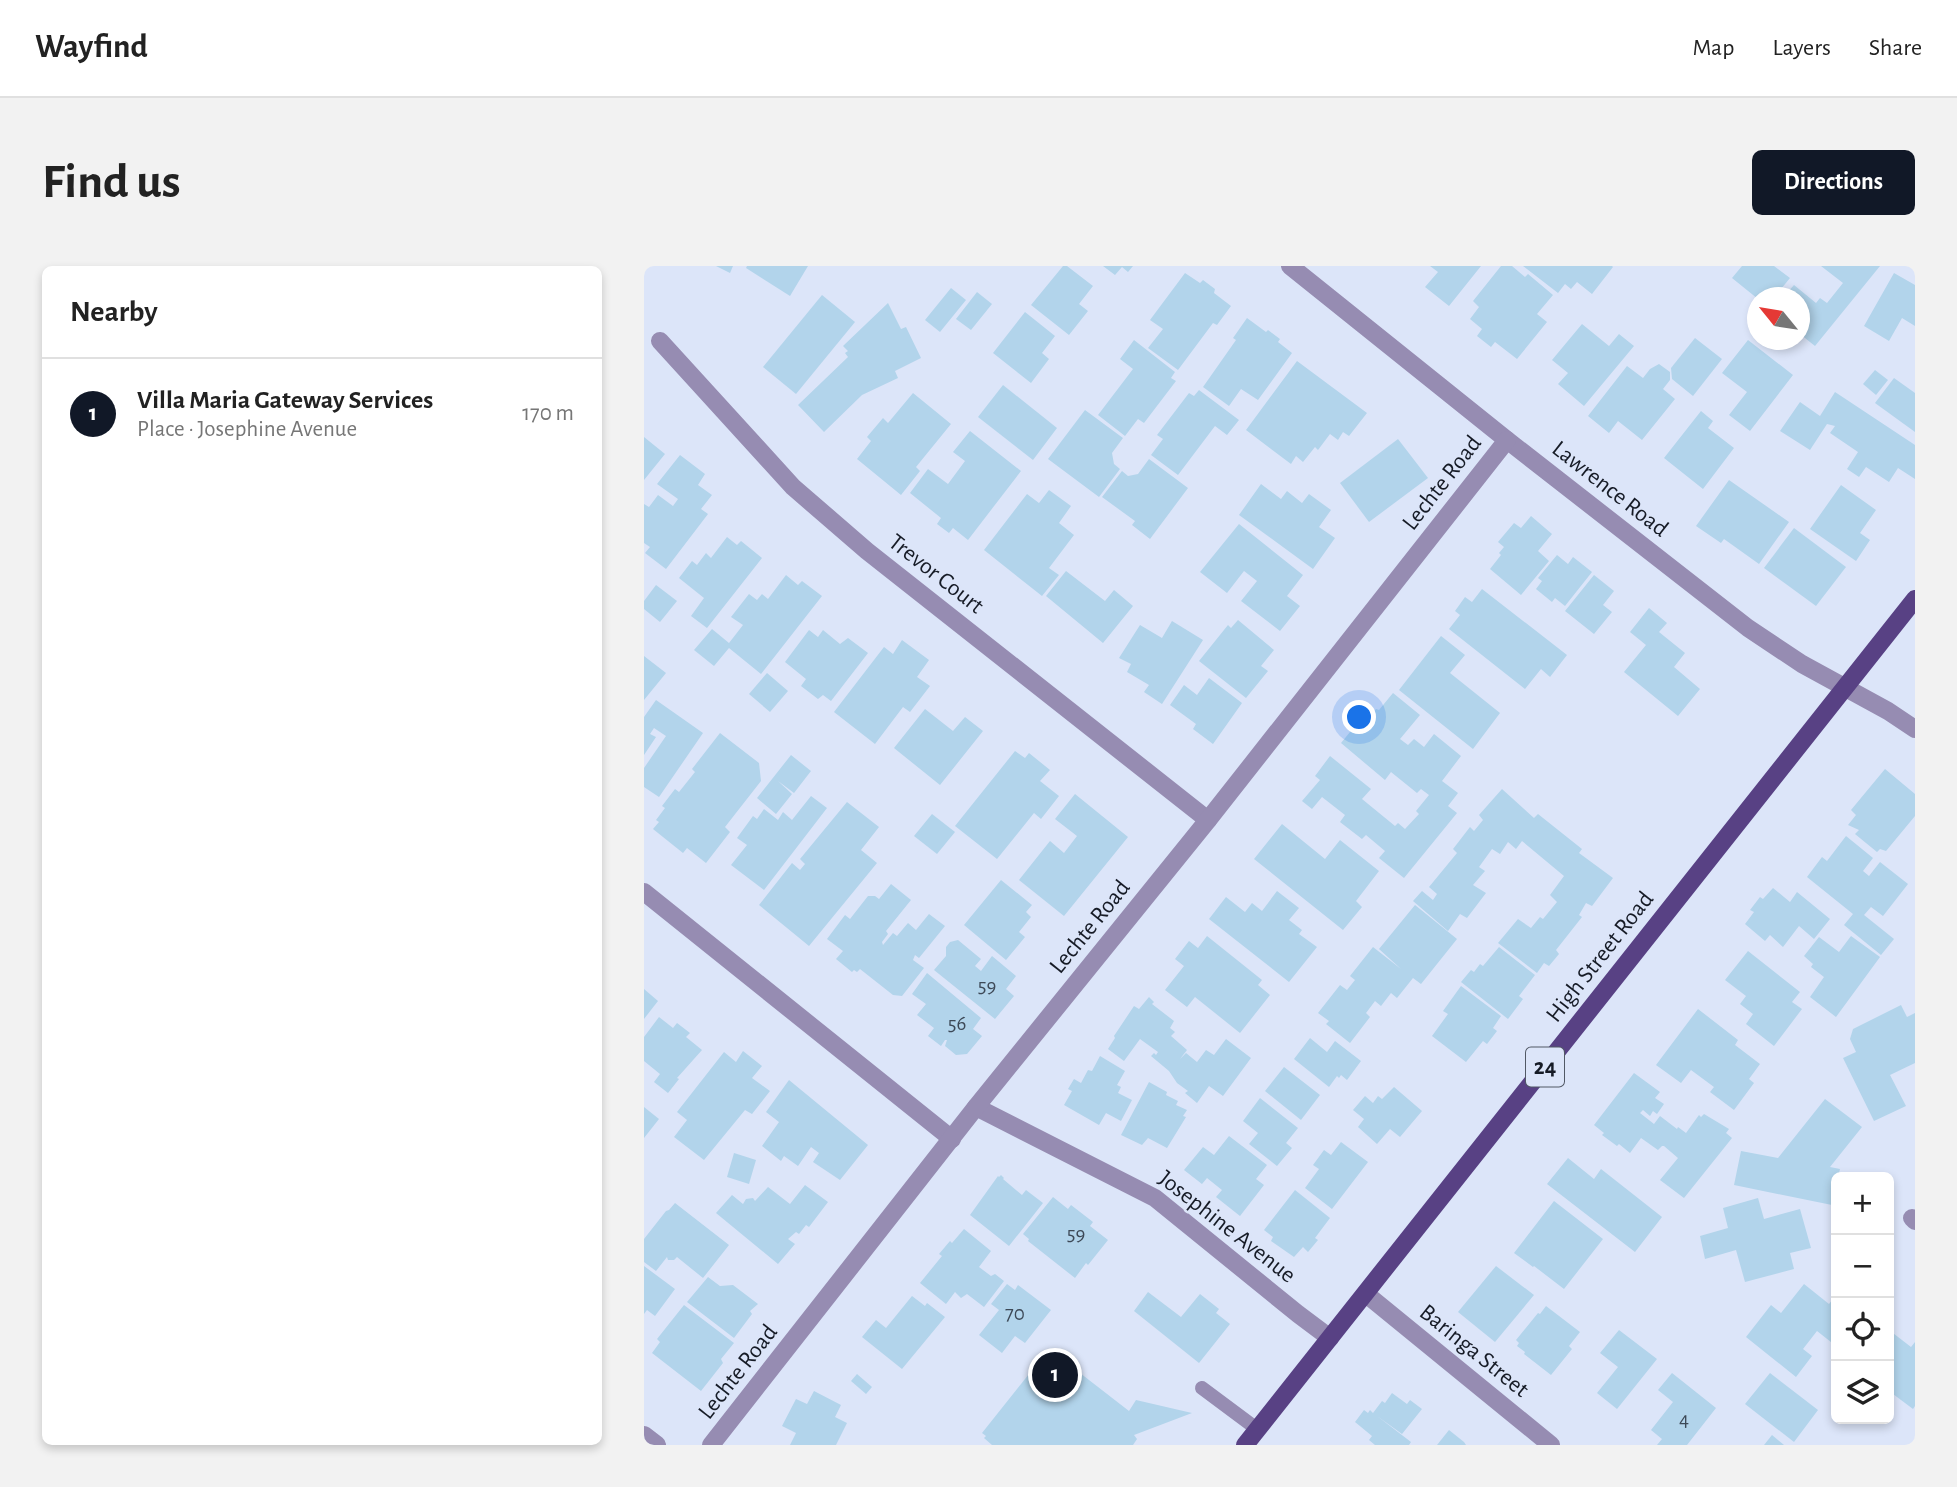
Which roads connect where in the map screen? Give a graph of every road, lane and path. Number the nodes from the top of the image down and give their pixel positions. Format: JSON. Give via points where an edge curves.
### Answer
{"nodes":[{"id":1,"x":1290,"y":266,"type":"edge"},
{"id":2,"x":660,"y":341,"type":"dead end"},
{"id":3,"x":1507,"y":440,"type":"junction"},
{"id":4,"x":1915,"y":599,"type":"edge"},
{"id":5,"x":1844,"y":688,"type":"junction"},
{"id":6,"x":1915,"y":729,"type":"edge"},
{"id":7,"x":1208,"y":820,"type":"junction"},
{"id":8,"x":644,"y":892,"type":"edge"},
{"id":9,"x":976,"y":1107,"type":"junction"},
{"id":10,"x":952,"y":1139,"type":"junction"},
{"id":11,"x":1366,"y":1294,"type":"junction"},
{"id":12,"x":1330,"y":1338,"type":"junction"},
{"id":13,"x":1202,"y":1388,"type":"dead end"},
{"id":14,"x":1257,"y":1429,"type":"junction"},
{"id":15,"x":644,"y":1435,"type":"edge"},
{"id":16,"x":657,"y":1445,"type":"edge"},
{"id":17,"x":711,"y":1445,"type":"edge"},
{"id":18,"x":1245,"y":1445,"type":"edge"},
{"id":19,"x":1552,"y":1445,"type":"edge"}],
"edges":[{"from":1,"to":3,"type":"street","name":"Lawrence Road"},
{"from":2,"to":7,"type":"street","name":"Trevor Court","via":[[793,487],[878,560]]},
{"from":3,"to":5,"type":"street","name":"Lawrence Road","via":[[1748,628]]},
{"from":3,"to":7,"type":"street","name":"Lechte Road"},
{"from":4,"to":5,"type":"main road","name":"High Street Road","number":"24"},
{"from":5,"to":6,"type":"street","name":"Lawrence Road"},
{"from":5,"to":11,"type":"main road","name":"High Street Road","number":"24"},
{"from":7,"to":9,"type":"street","name":"Lechte Road"},
{"from":8,"to":10,"type":"street"},
{"from":9,"to":10,"type":"street","name":"Lechte Road"},
{"from":9,"to":12,"type":"street","name":"Josephine Avenue","via":[[1155,1198]]},
{"from":10,"to":17,"type":"street","name":"Lechte Road"},
{"from":11,"to":12,"type":"main road","name":"High Street Road","number":"24"},
{"from":11,"to":19,"type":"street","name":"Baringa Street"},
{"from":12,"to":14,"type":"main road","name":"High Street Road","number":"24"},
{"from":13,"to":14,"type":"lane"},
{"from":14,"to":18,"type":"main road","name":"High Street Road","number":"24"},
{"from":15,"to":16,"type":"street"}]}
